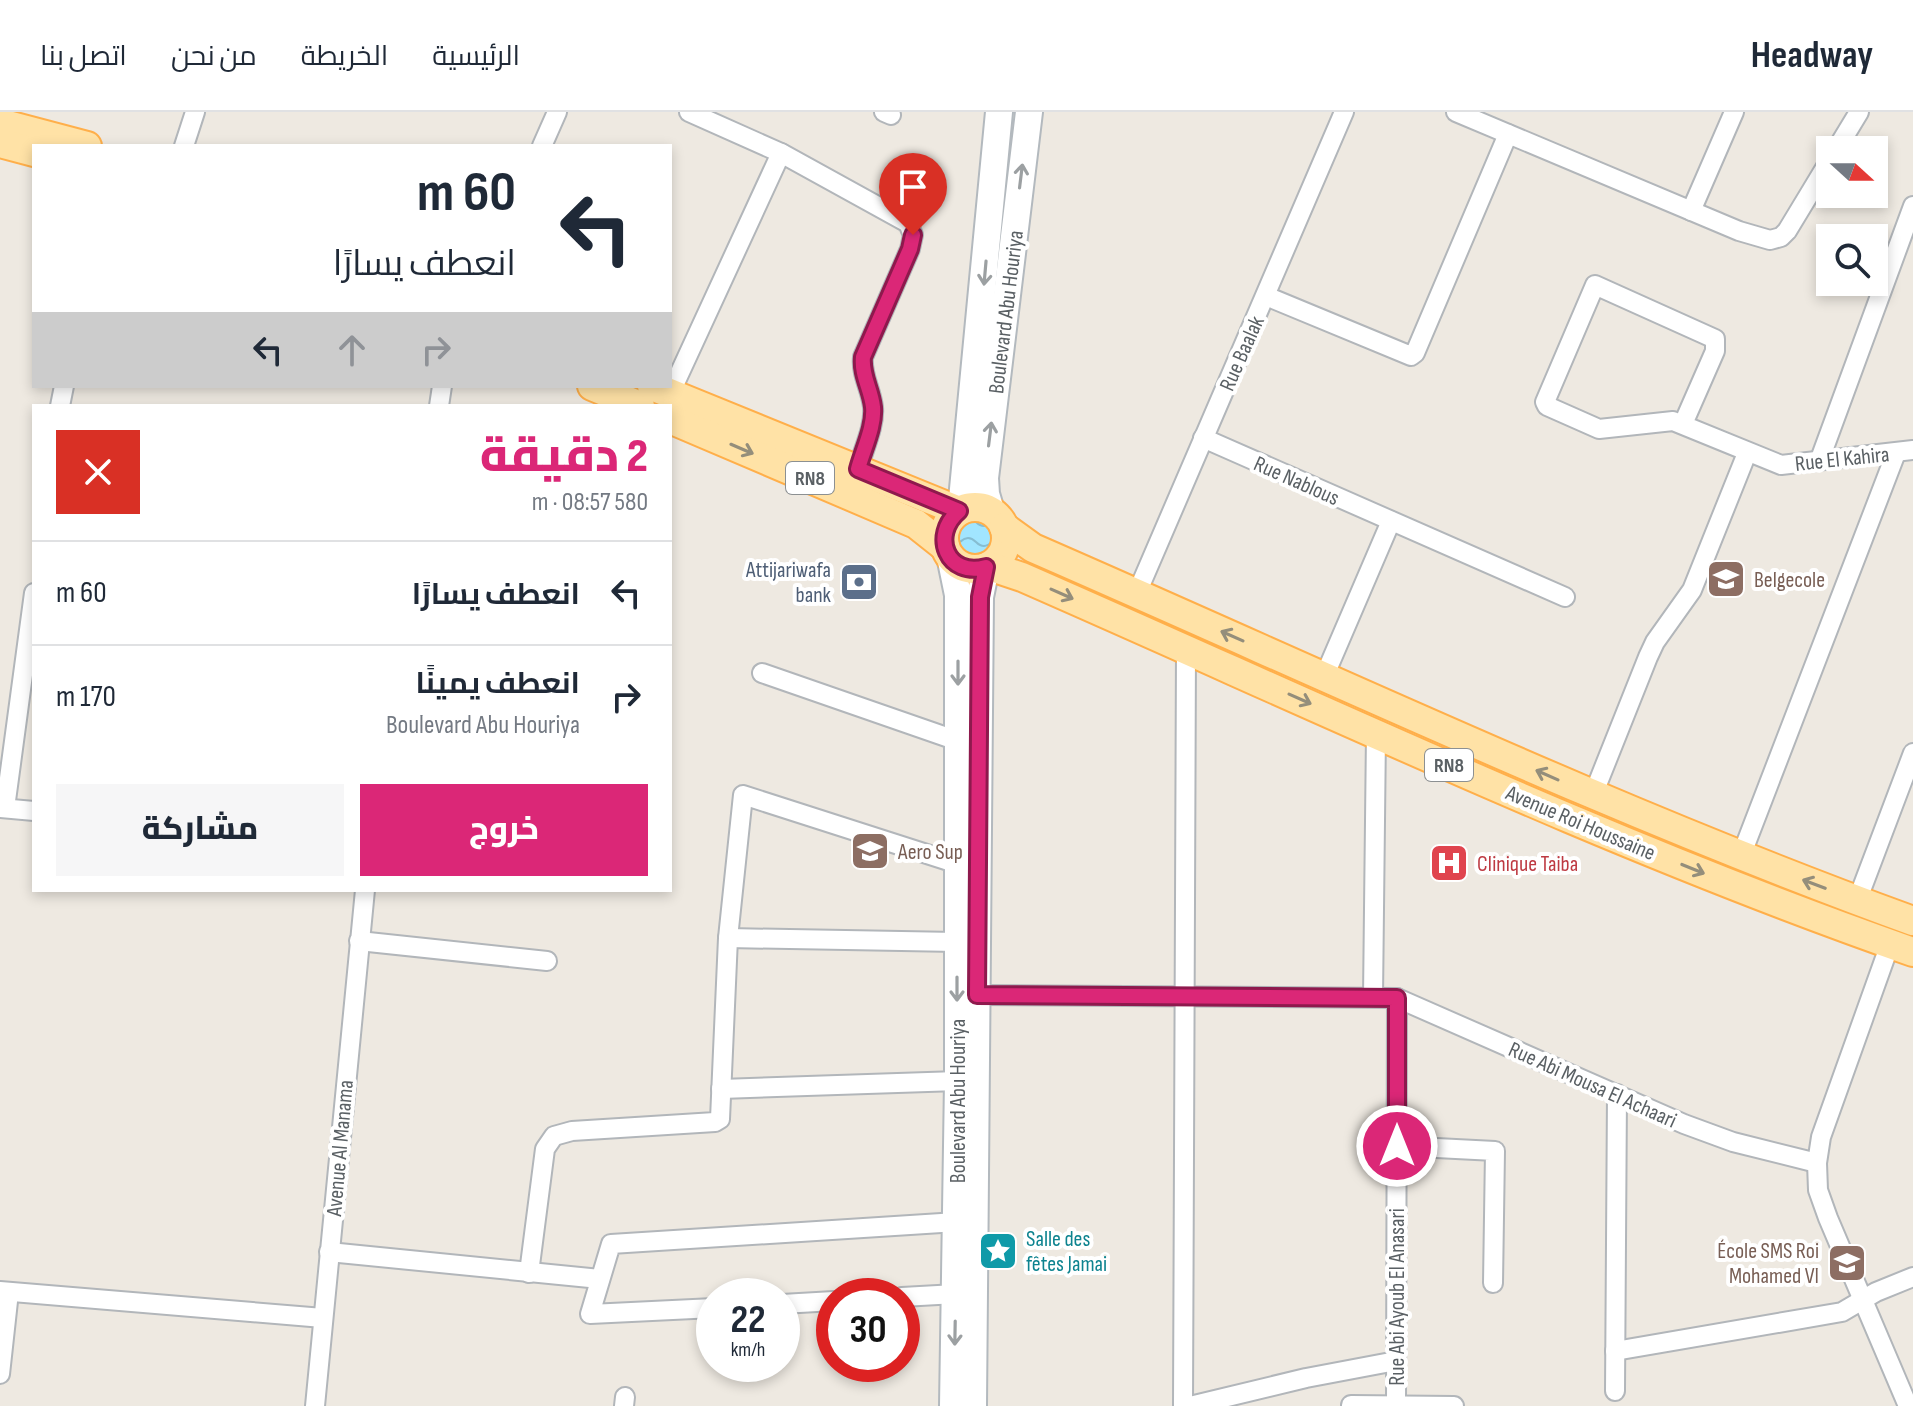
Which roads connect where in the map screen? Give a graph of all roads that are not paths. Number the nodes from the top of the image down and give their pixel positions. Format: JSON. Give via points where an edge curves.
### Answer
{"nodes":[{"id":1,"x":195,"y":112,"type":"edge"},
{"id":2,"x":557,"y":112,"type":"edge"},
{"id":3,"x":689,"y":112,"type":"edge"},
{"id":4,"x":999,"y":112,"type":"edge"},
{"id":5,"x":1029,"y":112,"type":"edge"},
{"id":6,"x":1344,"y":112,"type":"edge"},
{"id":7,"x":1456,"y":112,"type":"edge"},
{"id":8,"x":1734,"y":112,"type":"edge"},
{"id":9,"x":1859,"y":112,"type":"edge"},
{"id":10,"x":0,"y":123,"type":"edge"},
{"id":11,"x":1508,"y":134,"type":"junction"},
{"id":12,"x":1844,"y":136,"type":"edge"},
{"id":13,"x":0,"y":143,"type":"edge"},
{"id":14,"x":79,"y":144,"type":"edge"},
{"id":15,"x":185,"y":144,"type":"edge"},
{"id":16,"x":543,"y":144,"type":"edge"},
{"id":17,"x":32,"y":151,"type":"edge"},
{"id":18,"x":781,"y":153,"type":"junction"},
{"id":19,"x":1816,"y":183,"type":"edge"},
{"id":20,"x":1913,"y":206,"type":"edge"},
{"id":21,"x":1691,"y":211,"type":"junction"},
{"id":22,"x":1266,"y":296,"type":"junction"},
{"id":23,"x":672,"y":383,"type":"edge"},
{"id":24,"x":597,"y":388,"type":"edge"},
{"id":25,"x":664,"y":400,"type":"edge"},
{"id":26,"x":635,"y":404,"type":"edge"},
{"id":27,"x":1683,"y":424,"type":"junction"},
{"id":28,"x":1203,"y":438,"type":"junction"},
{"id":29,"x":1904,"y":451,"type":"edge"},
{"id":30,"x":1747,"y":453,"type":"junction"},
{"id":31,"x":1820,"y":459,"type":"junction"},
{"id":32,"x":858,"y":469,"type":"junction"},
{"id":33,"x":960,"y":510,"type":"junction"},
{"id":34,"x":997,"y":519,"type":"junction"},
{"id":35,"x":1391,"y":521,"type":"junction"},
{"id":36,"x":947,"y":552,"type":"junction"},
{"id":37,"x":988,"y":566,"type":"junction"},
{"id":38,"x":1137,"y":593,"type":"junction"},
{"id":39,"x":1565,"y":597,"type":"dead end"},
{"id":40,"x":32,"y":606,"type":"edge"},
{"id":41,"x":1186,"y":649,"type":"junction"},
{"id":42,"x":762,"y":673,"type":"dead end"},
{"id":43,"x":1324,"y":677,"type":"junction"},
{"id":44,"x":1376,"y":733,"type":"junction"},
{"id":45,"x":958,"y":741,"type":"junction"},
{"id":46,"x":1913,"y":753,"type":"edge"},
{"id":47,"x":1593,"y":795,"type":"junction"},
{"id":48,"x":2,"y":808,"type":"edge"},
{"id":49,"x":32,"y":811,"type":"edge"},
{"id":50,"x":1741,"y":856,"type":"junction"},
{"id":51,"x":958,"y":864,"type":"junction"},
{"id":52,"x":365,"y":892,"type":"edge"},
{"id":53,"x":1857,"y":901,"type":"junction"},
{"id":54,"x":1913,"y":921,"type":"edge"},
{"id":55,"x":728,"y":938,"type":"junction"},
{"id":56,"x":359,"y":941,"type":"junction"},
{"id":57,"x":957,"y":942,"type":"junction"},
{"id":58,"x":1901,"y":948,"type":"edge"},
{"id":59,"x":547,"y":961,"type":"dead end"},
{"id":60,"x":977,"y":995,"type":"junction"},
{"id":61,"x":1184,"y":995,"type":"junction"},
{"id":62,"x":1373,"y":997,"type":"junction"},
{"id":63,"x":1397,"y":998,"type":"junction"},
{"id":64,"x":958,"y":1081,"type":"junction"},
{"id":65,"x":721,"y":1089,"type":"junction"},
{"id":66,"x":1617,"y":1094,"type":"junction"},
{"id":67,"x":1397,"y":1146,"type":"junction"},
{"id":68,"x":1817,"y":1163,"type":"junction"},
{"id":69,"x":957,"y":1222,"type":"junction"},
{"id":70,"x":329,"y":1252,"type":"junction"},
{"id":71,"x":529,"y":1273,"type":"junction"},
{"id":72,"x":1913,"y":1277,"type":"edge"},
{"id":73,"x":600,"y":1279,"type":"junction"},
{"id":74,"x":1493,"y":1283,"type":"dead end"},
{"id":75,"x":4,"y":1291,"type":"edge"},
{"id":76,"x":956,"y":1294,"type":"junction"},
{"id":77,"x":920,"y":1296,"type":"edge"},
{"id":78,"x":1863,"y":1299,"type":"junction"},
{"id":79,"x":696,"y":1309,"type":"edge"},
{"id":80,"x":323,"y":1318,"type":"junction"},
{"id":81,"x":1615,"y":1351,"type":"junction"},
{"id":82,"x":1396,"y":1361,"type":"junction"},
{"id":83,"x":1349,"y":1370,"type":"junction"},
{"id":84,"x":0,"y":1374,"type":"edge"},
{"id":85,"x":1615,"y":1391,"type":"dead end"},
{"id":86,"x":1396,"y":1404,"type":"edge"},
{"id":87,"x":1351,"y":1405,"type":"edge"},
{"id":88,"x":315,"y":1406,"type":"edge"},
{"id":89,"x":953,"y":1406,"type":"edge"},
{"id":90,"x":973,"y":1406,"type":"edge"},
{"id":91,"x":1183,"y":1406,"type":"edge"},
{"id":92,"x":1190,"y":1406,"type":"edge"},
{"id":93,"x":1454,"y":1406,"type":"edge"},
{"id":94,"x":1908,"y":1406,"type":"edge"}],
"edges":[{"from":1,"to":15,"type":"street"},
{"from":2,"to":16,"type":"street"},
{"from":3,"to":18,"type":"street"},
{"from":4,"to":33,"type":"main road","name":"Boulevard Abu Houriya","one_way":true},
{"from":34,"to":5,"type":"main road","name":"Boulevard Abu Houriya","one_way":true,"via":[[985,478]]},
{"from":6,"to":22,"type":"street","name":"Rue Baalak"},
{"from":7,"to":11,"type":"street"},
{"from":8,"to":21,"type":"street"},
{"from":9,"to":12,"type":"street"},
{"from":10,"to":14,"type":"main road"},
{"from":11,"to":21,"type":"street"},
{"from":11,"to":22,"type":"street","via":[[1411,356]]},
{"from":13,"to":17,"type":"main road"},
{"from":18,"to":23,"type":"street"},
{"from":18,"to":32,"type":"street","via":[[908,223],[913,235],[863,357],[873,416]]},
{"from":19,"to":21,"type":"street","via":[[1787,231],[1776,239]]},
{"from":20,"to":31,"type":"street"},
{"from":22,"to":28,"type":"street","name":"Rue Baalak"},
{"from":24,"to":26,"type":"main road"},
{"from":25,"to":32,"type":"main road","number":"RN8"},
{"from":25,"to":36,"type":"main road","number":"RN8","one_way":true,"via":[[916,524]]},
{"from":27,"to":27,"type":"street","via":[[1599,429],[1545,405],[1595,285],[1715,339],[1715,351]]},
{"from":27,"to":30,"type":"street","name":"Rue El Kahira"},
{"from":28,"to":35,"type":"street","name":"Rue Nablous"},
{"from":28,"to":38,"type":"street","name":"Rue Baalak"},
{"from":29,"to":31,"type":"street","name":"Rue El Kahira"},
{"from":29,"to":50,"type":"street"},
{"from":30,"to":31,"type":"street","name":"Rue El Kahira","via":[[1781,465]]},
{"from":30,"to":47,"type":"street","via":[[1692,590],[1648,657]]},
{"from":32,"to":33,"type":"main road","number":"RN8"},
{"from":33,"to":34,"type":"main road","number":"RN8","via":[[976,507]]},
{"from":33,"to":36,"type":"main road","via":[[946,527]]},
{"from":34,"to":37,"type":"main road","via":[[1006,545]]},
{"from":34,"to":38,"type":"main road","name":"Avenue Roi Houssaine","number":"RN8","via":[[1033,548]]},
{"from":35,"to":39,"type":"street","name":"Rue Nablous"},
{"from":35,"to":43,"type":"street"},
{"from":36,"to":37,"type":"main road","number":"RN8","via":[[966,568]]},
{"from":36,"to":45,"type":"main road","name":"Boulevard Abu Houriya","one_way":true,"via":[[958,595]]},
{"from":37,"to":41,"type":"main road","name":"Avenue Roi Houssaine","number":"RN8","one_way":true},
{"from":37,"to":60,"type":"main road","name":"Boulevard Abu Houriya","via":[[980,597]]},
{"from":43,"to":38,"type":"main road","name":"Avenue Roi Houssaine","number":"RN8","one_way":true},
{"from":40,"to":48,"type":"street"},
{"from":41,"to":44,"type":"main road","name":"Avenue Roi Houssaine","number":"RN8","one_way":true},
{"from":41,"to":61,"type":"street"},
{"from":42,"to":45,"type":"street"},
{"from":47,"to":43,"type":"main road","name":"Avenue Roi Houssaine","number":"RN8","one_way":true},
{"from":44,"to":58,"type":"main road","name":"Avenue Roi Houssaine","number":"RN8","one_way":true,"via":[[1622,841]]},
{"from":44,"to":62,"type":"street"},
{"from":45,"to":51,"type":"main road","name":"Boulevard Abu Houriya"},
{"from":46,"to":53,"type":"street"},
{"from":47,"to":50,"type":"main road","name":"Avenue Roi Houssaine","number":"RN8"},
{"from":48,"to":49,"type":"street"},
{"from":53,"to":50,"type":"main road","name":"Avenue Roi Houssaine","number":"RN8","one_way":true},
{"from":51,"to":55,"type":"street","via":[[743,795]]},
{"from":51,"to":57,"type":"main road","name":"Boulevard Abu Houriya"},
{"from":52,"to":56,"type":"street","name":"Avenue Al Manama"},
{"from":53,"to":54,"type":"main road","name":"Avenue Roi Houssaine","number":"RN8"},
{"from":55,"to":57,"type":"street"},
{"from":55,"to":65,"type":"street"},
{"from":56,"to":59,"type":"street"},
{"from":56,"to":70,"type":"street","name":"Avenue Al Manama"},
{"from":57,"to":64,"type":"main road","name":"Boulevard Abu Houriya","one_way":true},
{"from":58,"to":68,"type":"street","via":[[1828,1112]]},
{"from":60,"to":61,"type":"street","name":"Rue Abi Mousa El Achaari"},
{"from":60,"to":90,"type":"main road","name":"Boulevard Abu Houriya"},
{"from":61,"to":62,"type":"street","name":"Rue Abi Mousa El Achaari"},
{"from":61,"to":91,"type":"street"},
{"from":62,"to":63,"type":"street","name":"Rue Abi Mousa El Achaari"},
{"from":63,"to":66,"type":"street","name":"Rue Abi Mousa El Achaari"},
{"from":63,"to":67,"type":"street","name":"Rue Abi Ayoub El Anasari"},
{"from":64,"to":65,"type":"street"},
{"from":64,"to":69,"type":"main road","name":"Boulevard Abu Houriya"},
{"from":65,"to":71,"type":"street","via":[[721,1115],[715,1122],[554,1136],[545,1149]]},
{"from":66,"to":68,"type":"street","name":"Rue Abi Mousa El Achaari","via":[[1733,1142]]},
{"from":66,"to":81,"type":"street"},
{"from":67,"to":74,"type":"street","via":[[1495,1151]]},
{"from":67,"to":82,"type":"street","name":"Rue Abi Ayoub El Anasari"},
{"from":68,"to":78,"type":"street","via":[[1818,1190]]},
{"from":69,"to":73,"type":"street","via":[[611,1244]]},
{"from":69,"to":76,"type":"main road","name":"Boulevard Abu Houriya"},
{"from":70,"to":71,"type":"street"},
{"from":70,"to":80,"type":"street","name":"Avenue Al Manama"},
{"from":71,"to":73,"type":"street"},
{"from":72,"to":78,"type":"street"},
{"from":73,"to":79,"type":"street","via":[[590,1314]]},
{"from":75,"to":80,"type":"street"},
{"from":75,"to":84,"type":"street"},
{"from":76,"to":77,"type":"street"},
{"from":76,"to":89,"type":"main road","name":"Boulevard Abu Houriya","one_way":true},
{"from":78,"to":81,"type":"street","via":[[1842,1312]]},
{"from":78,"to":94,"type":"street"},
{"from":80,"to":88,"type":"street","name":"Avenue Al Manama"},
{"from":81,"to":85,"type":"street"},
{"from":82,"to":83,"type":"street"},
{"from":82,"to":86,"type":"street","name":"Rue Abi Ayoub El Anasari"},
{"from":83,"to":87,"type":"street"},
{"from":83,"to":92,"type":"street"},
{"from":86,"to":87,"type":"street"},
{"from":86,"to":93,"type":"street"}]}
